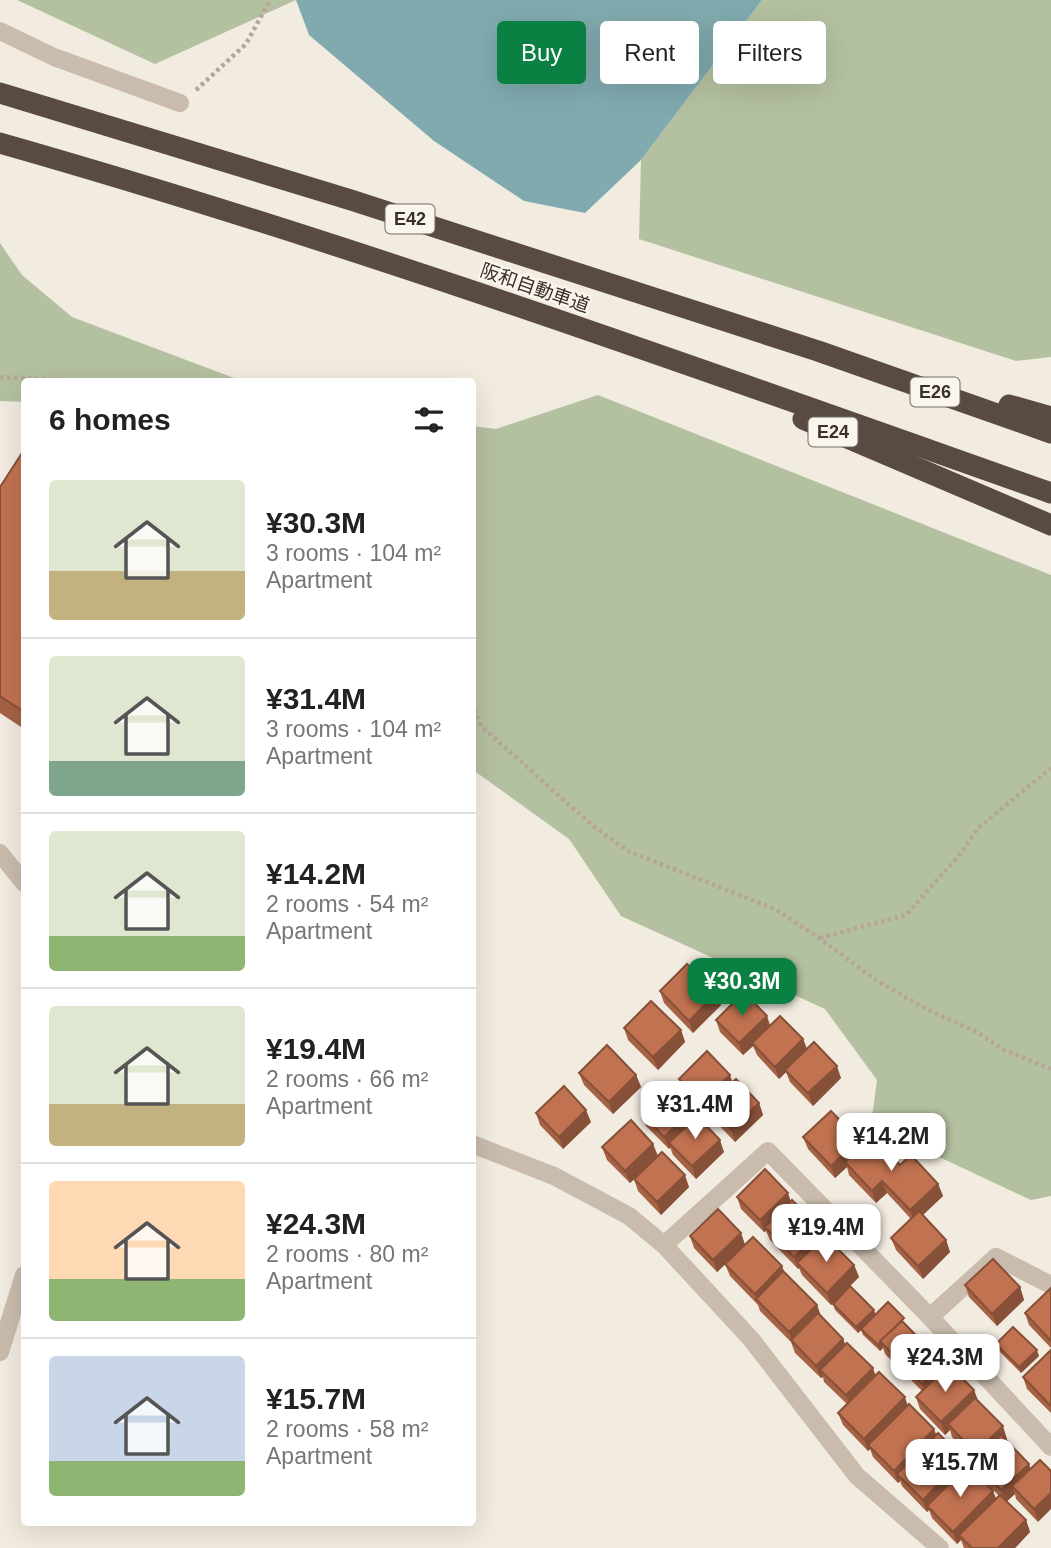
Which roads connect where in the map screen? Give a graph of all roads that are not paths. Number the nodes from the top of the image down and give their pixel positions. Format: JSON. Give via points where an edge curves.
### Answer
{"nodes":[{"id":1,"x":0,"y":31,"type":"edge"},
{"id":2,"x":0,"y":93,"type":"edge"},
{"id":3,"x":180,"y":103,"type":"road end"},
{"id":4,"x":0,"y":143,"type":"edge"},
{"id":5,"x":614,"y":339,"type":"junction"},
{"id":6,"x":818,"y":351,"type":"junction"},
{"id":7,"x":1051,"y":417,"type":"edge"},
{"id":8,"x":1051,"y":433,"type":"edge"},
{"id":9,"x":1051,"y":493,"type":"edge"},
{"id":10,"x":1051,"y":525,"type":"edge"},
{"id":11,"x":0,"y":853,"type":"edge"},
{"id":12,"x":21,"y":879,"type":"edge"},
{"id":13,"x":476,"y":1146,"type":"edge"},
{"id":14,"x":664,"y":1245,"type":"junction"},
{"id":15,"x":1051,"y":1284,"type":"edge"},
{"id":16,"x":21,"y":1285,"type":"edge"},
{"id":17,"x":930,"y":1317,"type":"junction"},
{"id":18,"x":0,"y":1352,"type":"edge"},
{"id":19,"x":1051,"y":1447,"type":"edge"},
{"id":20,"x":940,"y":1548,"type":"edge"}],
"edges":[{"from":1,"to":3,"type":"street","via":[[54,57]]},
{"from":2,"to":6,"type":"highway","name":"阪和自動車道","number":"E42","via":[[338,195]]},
{"from":4,"to":5,"type":"highway","name":"阪和自動車道","number":"E42","via":[[336,246]]},
{"from":5,"to":9,"type":"highway","name":"阪和自動車道"},
{"from":5,"to":10,"type":"highway","number":"E24"},
{"from":6,"to":7,"type":"highway"},
{"from":6,"to":8,"type":"highway","name":"阪和自動車道","number":"E26"},
{"from":11,"to":12,"type":"street"},
{"from":13,"to":14,"type":"street","via":[[554,1176],[629,1216]]},
{"from":14,"to":17,"type":"street","via":[[768,1151]]},
{"from":14,"to":20,"type":"street","via":[[751,1339],[857,1476]]},
{"from":15,"to":17,"type":"street","via":[[996,1257]]},
{"from":16,"to":18,"type":"street"},
{"from":17,"to":19,"type":"street"}]}
